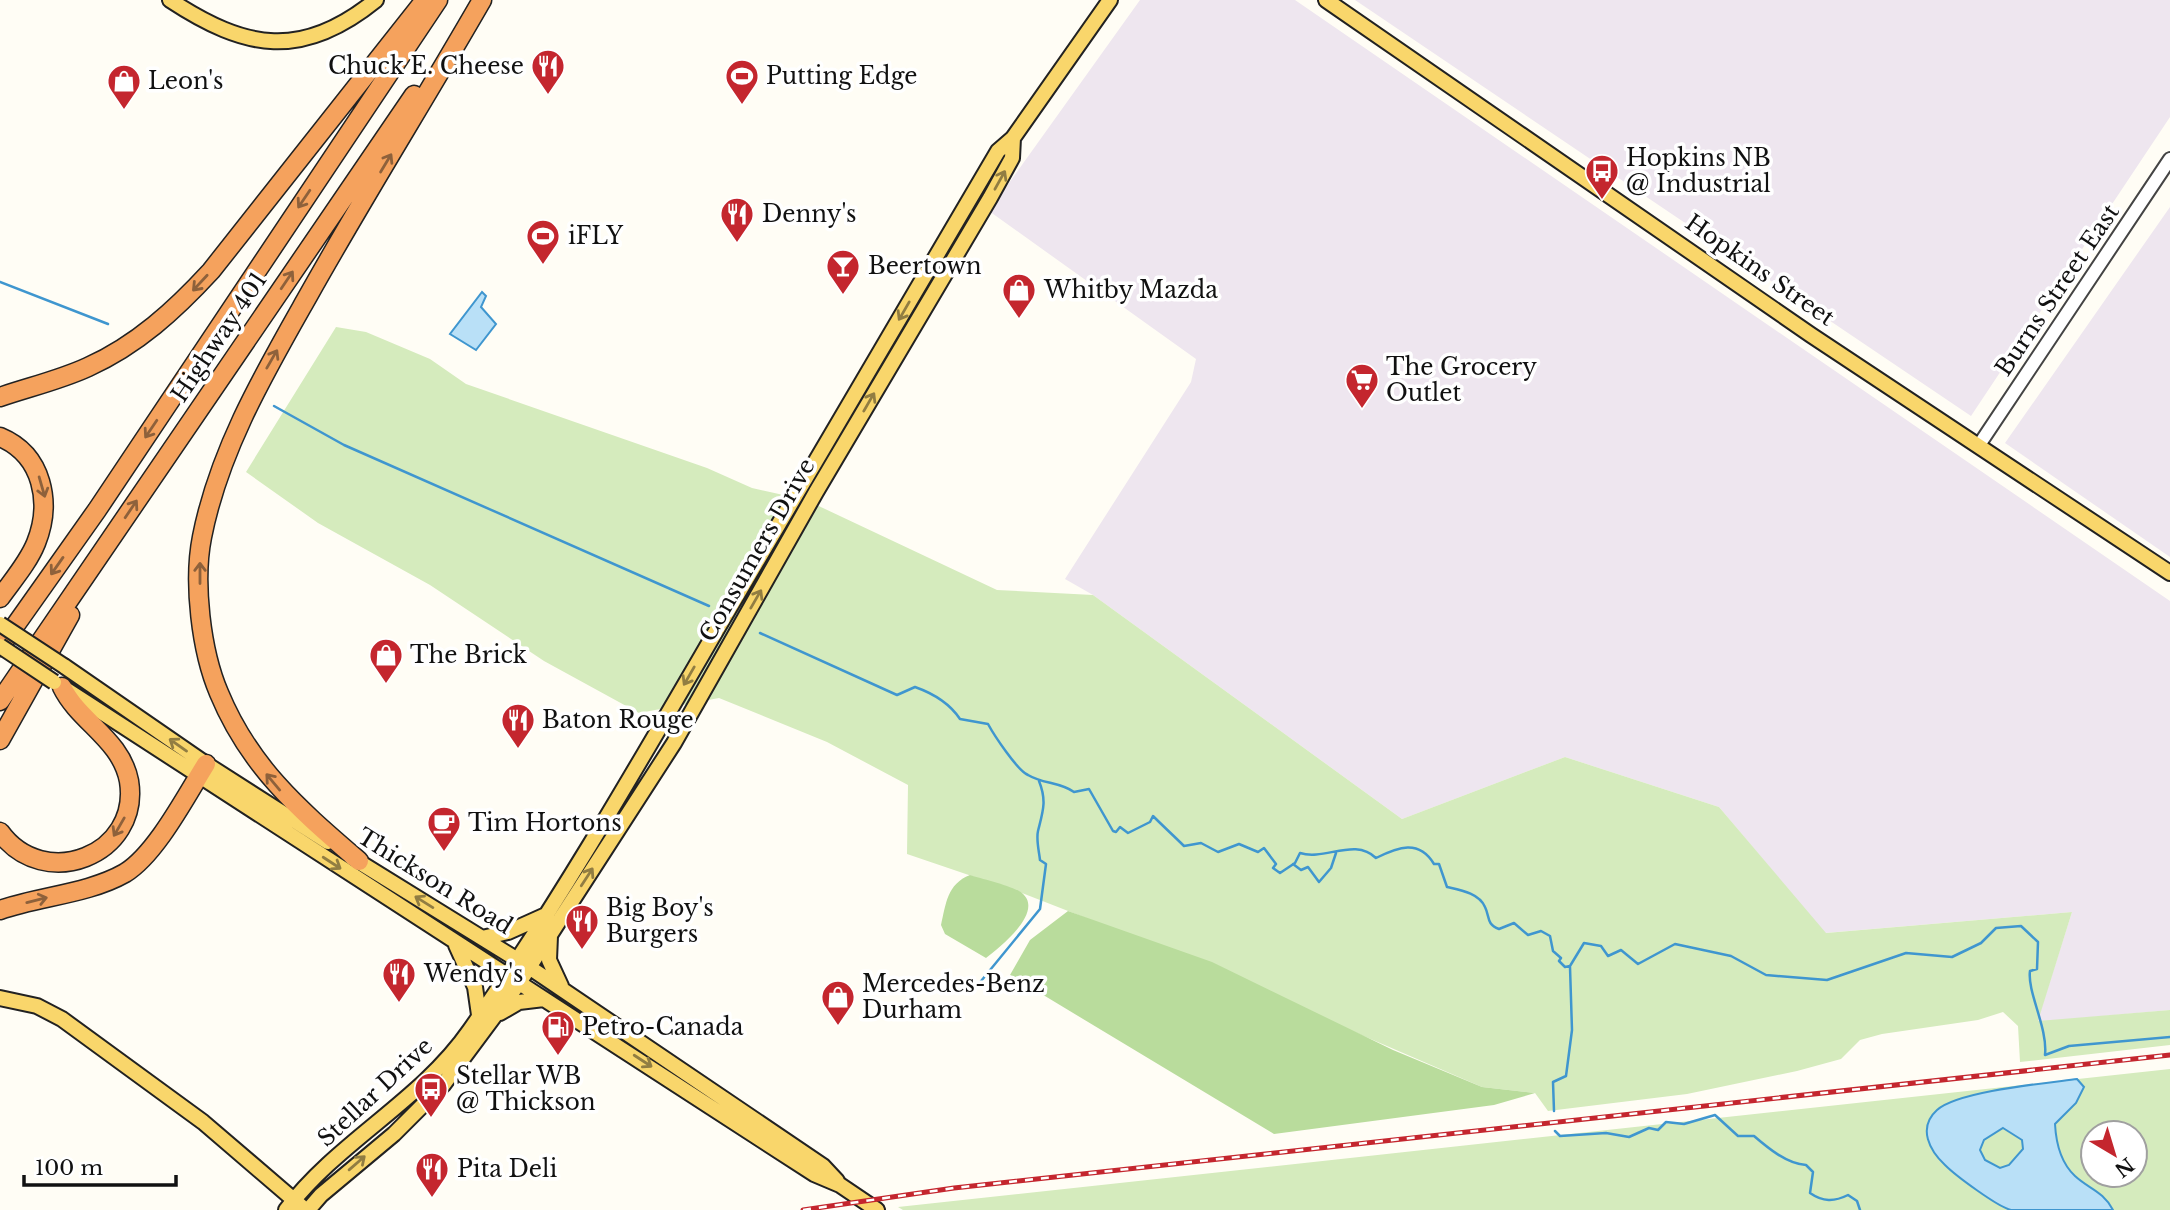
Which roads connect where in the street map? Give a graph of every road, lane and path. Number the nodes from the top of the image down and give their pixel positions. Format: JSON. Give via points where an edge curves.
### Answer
{"nodes":[{"id":1,"x":170,"y":0,"type":"edge"},
{"id":2,"x":376,"y":0,"type":"edge"},
{"id":3,"x":425,"y":0,"type":"edge"},
{"id":4,"x":438,"y":0,"type":"edge"},
{"id":5,"x":481,"y":0,"type":"edge"},
{"id":6,"x":1110,"y":0,"type":"edge"},
{"id":7,"x":1326,"y":0,"type":"edge"},
{"id":8,"x":1013,"y":138,"type":"junction"},
{"id":9,"x":2170,"y":159,"type":"edge"},
{"id":10,"x":0,"y":397,"type":"edge"},
{"id":11,"x":0,"y":437,"type":"edge"},
{"id":12,"x":1979,"y":445,"type":"junction"},
{"id":13,"x":93,"y":565,"type":"junction"},
{"id":14,"x":2170,"y":573,"type":"edge"},
{"id":15,"x":0,"y":598,"type":"edge"},
{"id":16,"x":0,"y":624,"type":"edge"},
{"id":17,"x":0,"y":647,"type":"edge"},
{"id":18,"x":58,"y":684,"type":"junction"},
{"id":19,"x":0,"y":701,"type":"edge"},
{"id":20,"x":0,"y":740,"type":"edge"},
{"id":21,"x":202,"y":770,"type":"junction"},
{"id":22,"x":0,"y":832,"type":"edge"},
{"id":23,"x":359,"y":862,"type":"junction"},
{"id":24,"x":0,"y":910,"type":"edge"},
{"id":25,"x":546,"y":915,"type":"junction"},
{"id":26,"x":550,"y":935,"type":"junction"},
{"id":27,"x":482,"y":938,"type":"junction"},
{"id":28,"x":456,"y":945,"type":"junction"},
{"id":29,"x":519,"y":971,"type":"junction"},
{"id":30,"x":564,"y":990,"type":"junction"},
{"id":31,"x":0,"y":998,"type":"edge"},
{"id":32,"x":544,"y":999,"type":"junction"},
{"id":33,"x":479,"y":1015,"type":"junction"},
{"id":34,"x":496,"y":1015,"type":"junction"},
{"id":35,"x":840,"y":1185,"type":"junction"},
{"id":36,"x":290,"y":1205,"type":"edge"},
{"id":37,"x":307,"y":1210,"type":"edge"},
{"id":38,"x":877,"y":1210,"type":"edge"}],
"edges":[{"from":1,"to":2,"type":"main road","via":[[209,26],[274,43],[330,32]]},
{"from":3,"to":10,"type":"highway","one_way":true,"via":[[183,302],[144,336],[87,368]]},
{"from":4,"to":17,"type":"highway","name":"Highway 401","one_way":true,"via":[[97,510]]},
{"from":13,"to":5,"type":"highway","name":"Highway 401","one_way":true},
{"from":23,"to":5,"type":"highway","one_way":true,"via":[[277,788],[230,717],[212,673],[203,632],[201,538],[221,467],[262,376]]},
{"from":6,"to":8,"type":"main road","name":"Consumers Drive"},
{"from":7,"to":12,"type":"main road","name":"Hopkins Street","via":[[1811,335]]},
{"from":8,"to":25,"type":"main road","name":"Consumers Drive","one_way":true,"via":[[998,151]]},
{"from":26,"to":8,"type":"main road","name":"Consumers Drive","one_way":true,"via":[[674,743],[1001,178],[1012,158]]},
{"from":9,"to":12,"type":"street","name":"Burns Street East"},
{"from":11,"to":15,"type":"highway","one_way":true,"via":[[23,451],[38,472],[45,498],[36,545]]},
{"from":12,"to":14,"type":"main road","name":"Hopkins Street"},
{"from":13,"to":19,"type":"highway","name":"Highway 401"},
{"from":13,"to":20,"type":"highway","via":[[66,624]]},
{"from":21,"to":16,"type":"main road","name":"Thickson Road","one_way":true,"bridge":true},
{"from":17,"to":18,"type":"main road","name":"Thickson Road","bridge":true},
{"from":18,"to":21,"type":"main road","name":"Thickson Road"},
{"from":18,"to":22,"type":"highway","one_way":true,"via":[[70,702],[99,727],[121,760],[130,796],[121,826],[88,856],[53,862],[22,855]]},
{"from":21,"to":23,"type":"main road","name":"Thickson Road"},
{"from":24,"to":21,"type":"highway","one_way":true,"via":[[112,879],[132,868]]},
{"from":21,"to":28,"type":"main road","name":"Thickson Road","one_way":true},
{"from":27,"to":23,"type":"main road","name":"Thickson Road","one_way":true},
{"from":25,"to":27,"type":"main road"},
{"from":25,"to":29,"type":"main road","name":"Consumers Drive"},
{"from":26,"to":29,"type":"main road","name":"Consumers Drive"},
{"from":26,"to":30,"type":"main road","via":[[549,960]]},
{"from":27,"to":29,"type":"main road","name":"Thickson Road"},
{"from":28,"to":29,"type":"main road","name":"Thickson Road"},
{"from":28,"to":33,"type":"main road","via":[[475,987]]},
{"from":29,"to":30,"type":"main road","name":"Thickson Road"},
{"from":29,"to":32,"type":"main road","name":"Thickson Road"},
{"from":29,"to":33,"type":"main road","name":"Stellar Drive"},
{"from":29,"to":34,"type":"main road","name":"Stellar Drive"},
{"from":30,"to":35,"type":"main road","name":"Thickson Road","via":[[823,1166]]},
{"from":31,"to":36,"type":"main road","via":[[37,1006],[62,1019],[203,1122]]},
{"from":32,"to":34,"type":"main road","via":[[519,1002]]},
{"from":32,"to":35,"type":"main road","name":"Thickson Road","one_way":true,"via":[[814,1174]]},
{"from":33,"to":36,"type":"main road","name":"Stellar Drive","via":[[434,1073]]},
{"from":37,"to":34,"type":"main road","name":"Stellar Drive","one_way":true,"via":[[414,1115]]},
{"from":35,"to":38,"type":"main road","name":"Thickson Road"},
{"from":36,"to":37,"type":"main road"}]}
